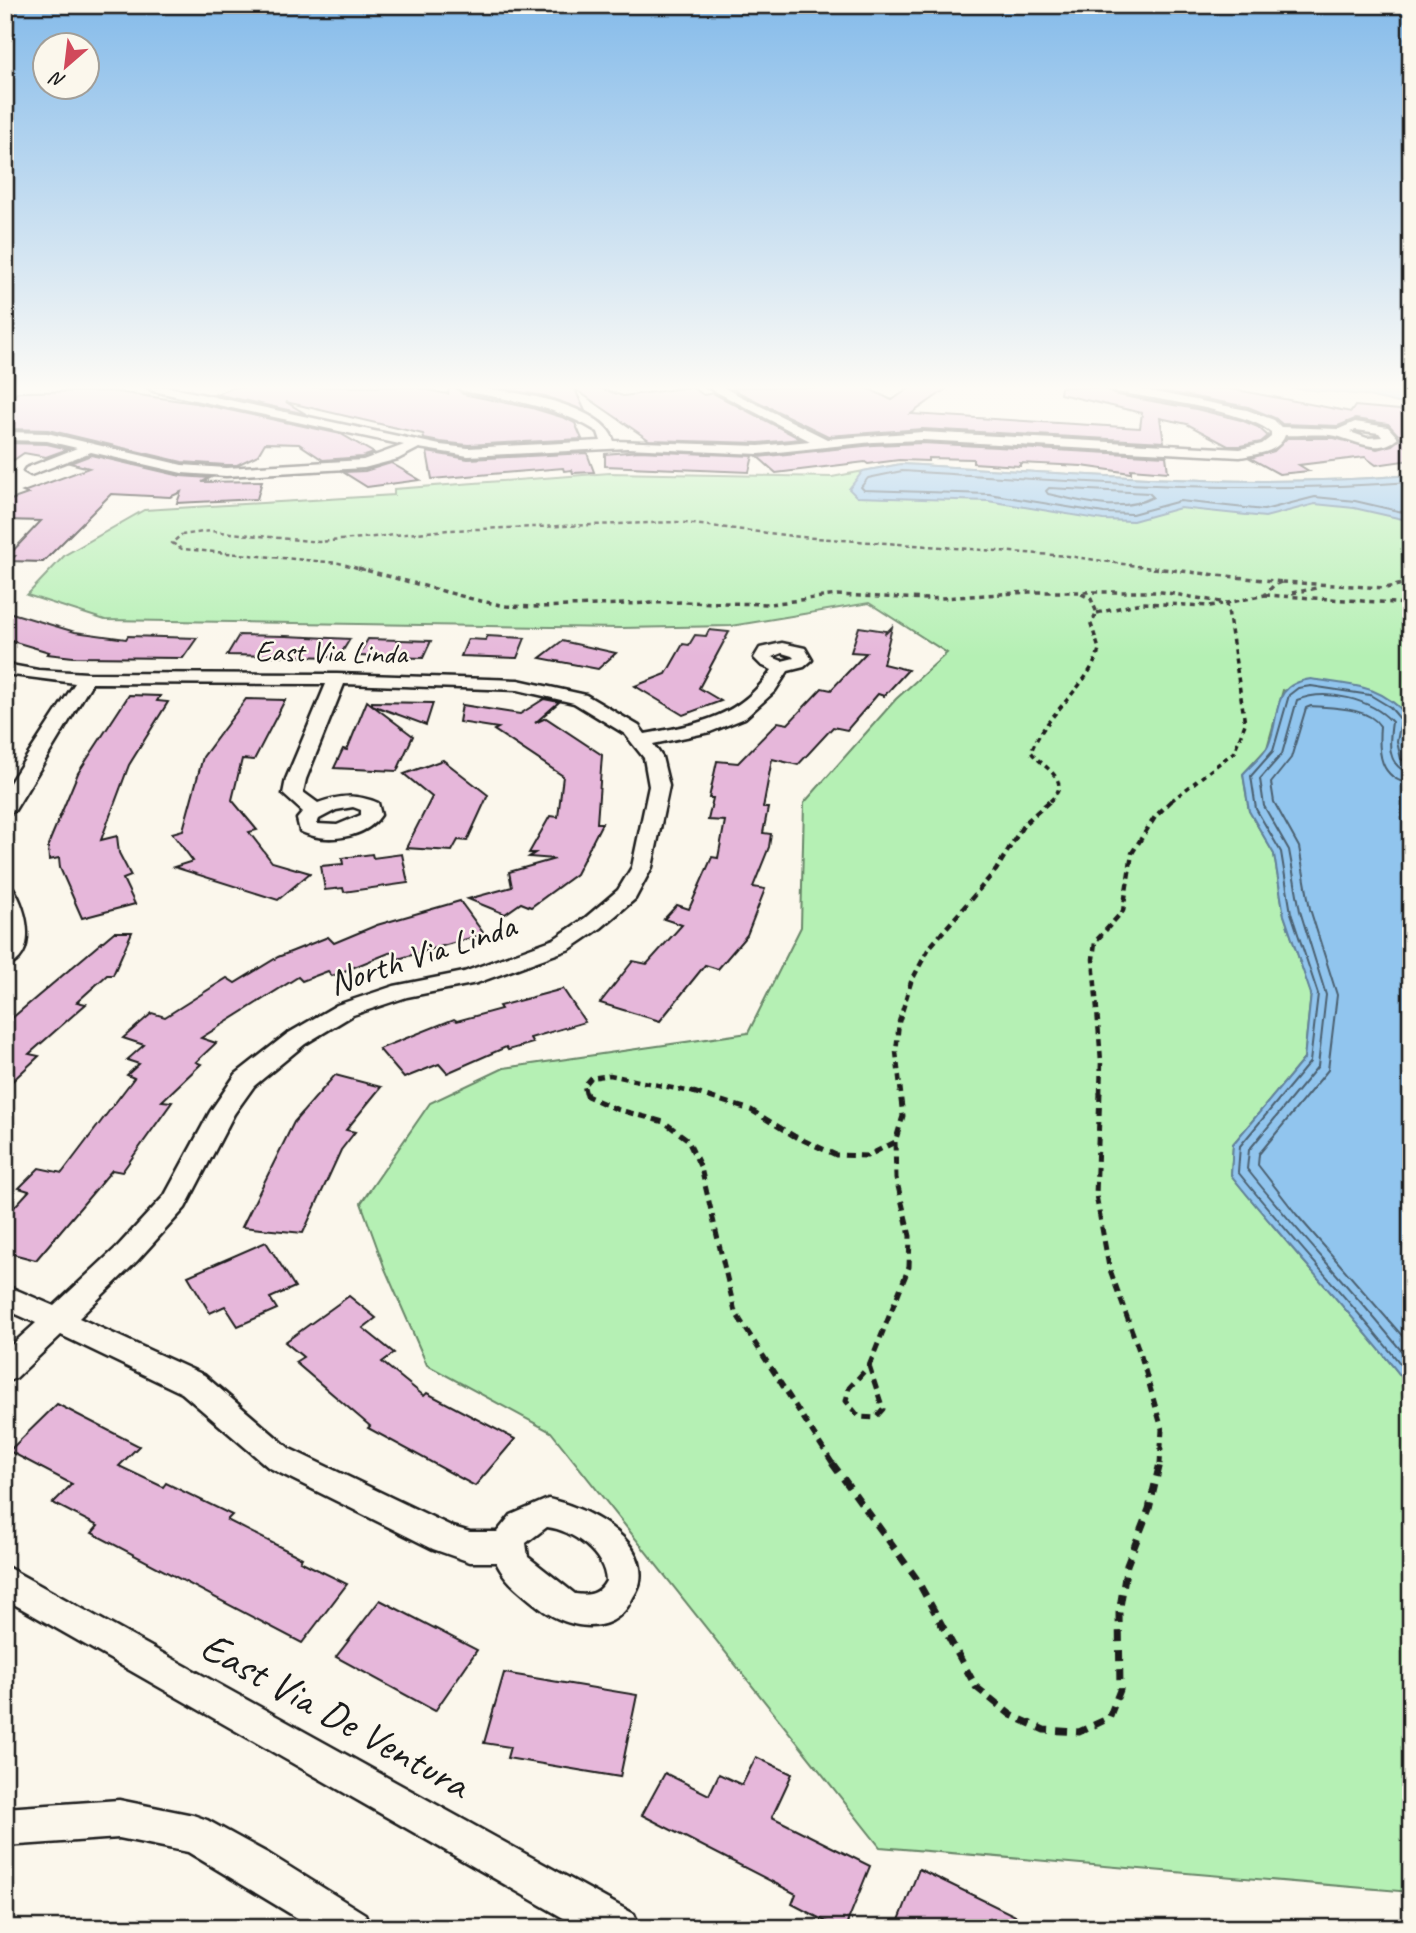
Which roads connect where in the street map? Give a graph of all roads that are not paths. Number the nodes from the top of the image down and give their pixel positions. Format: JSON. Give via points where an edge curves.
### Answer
{"nodes":[{"id":1,"x":782,"y":667,"type":"dead end"},
{"id":2,"x":5,"y":669,"type":"edge"},
{"id":3,"x":87,"y":678,"type":"junction"},
{"id":4,"x":337,"y":679,"type":"junction"},
{"id":5,"x":640,"y":741,"type":"junction"},
{"id":6,"x":5,"y":810,"type":"edge"},
{"id":7,"x":315,"y":811,"type":"dead end"},
{"id":8,"x":5,"y":893,"type":"edge"},
{"id":9,"x":5,"y":960,"type":"edge"},
{"id":10,"x":5,"y":1296,"type":"edge"},
{"id":11,"x":56,"y":1321,"type":"junction"},
{"id":12,"x":5,"y":1370,"type":"edge"},
{"id":13,"x":508,"y":1547,"type":"dead end"},
{"id":14,"x":5,"y":1581,"type":"edge"},
{"id":15,"x":5,"y":1827,"type":"edge"},
{"id":16,"x":351,"y":1928,"type":"edge"},
{"id":17,"x":620,"y":1928,"type":"edge"}],
"edges":[{"from":1,"to":5,"type":"street","via":[[757,701],[739,715],[719,725]]},
{"from":2,"to":3,"type":"street","name":"East Via Linda"},
{"from":3,"to":4,"type":"street","name":"East Via Linda"},
{"from":3,"to":6,"type":"street"},
{"from":4,"to":5,"type":"street","name":"East Via Linda","via":[[518,684],[580,699],[632,730]]},
{"from":4,"to":7,"type":"street","via":[[293,794]]},
{"from":5,"to":11,"type":"street","name":"North Via Linda","via":[[653,757],[659,786],[642,867],[627,894],[562,944],[469,978],[401,990],[345,1010],[296,1039],[245,1080],[175,1201]]},
{"from":8,"to":9,"type":"street","via":[[18,933]]},
{"from":10,"to":11,"type":"street"},
{"from":11,"to":12,"type":"street","name":"North Via Linda"},
{"from":11,"to":13,"type":"street","via":[[193,1384],[279,1458],[445,1539],[470,1547]]},
{"from":14,"to":17,"type":"street","name":"East Via De Ventura"},
{"from":15,"to":16,"type":"street","via":[[119,1819],[193,1834]]}]}
